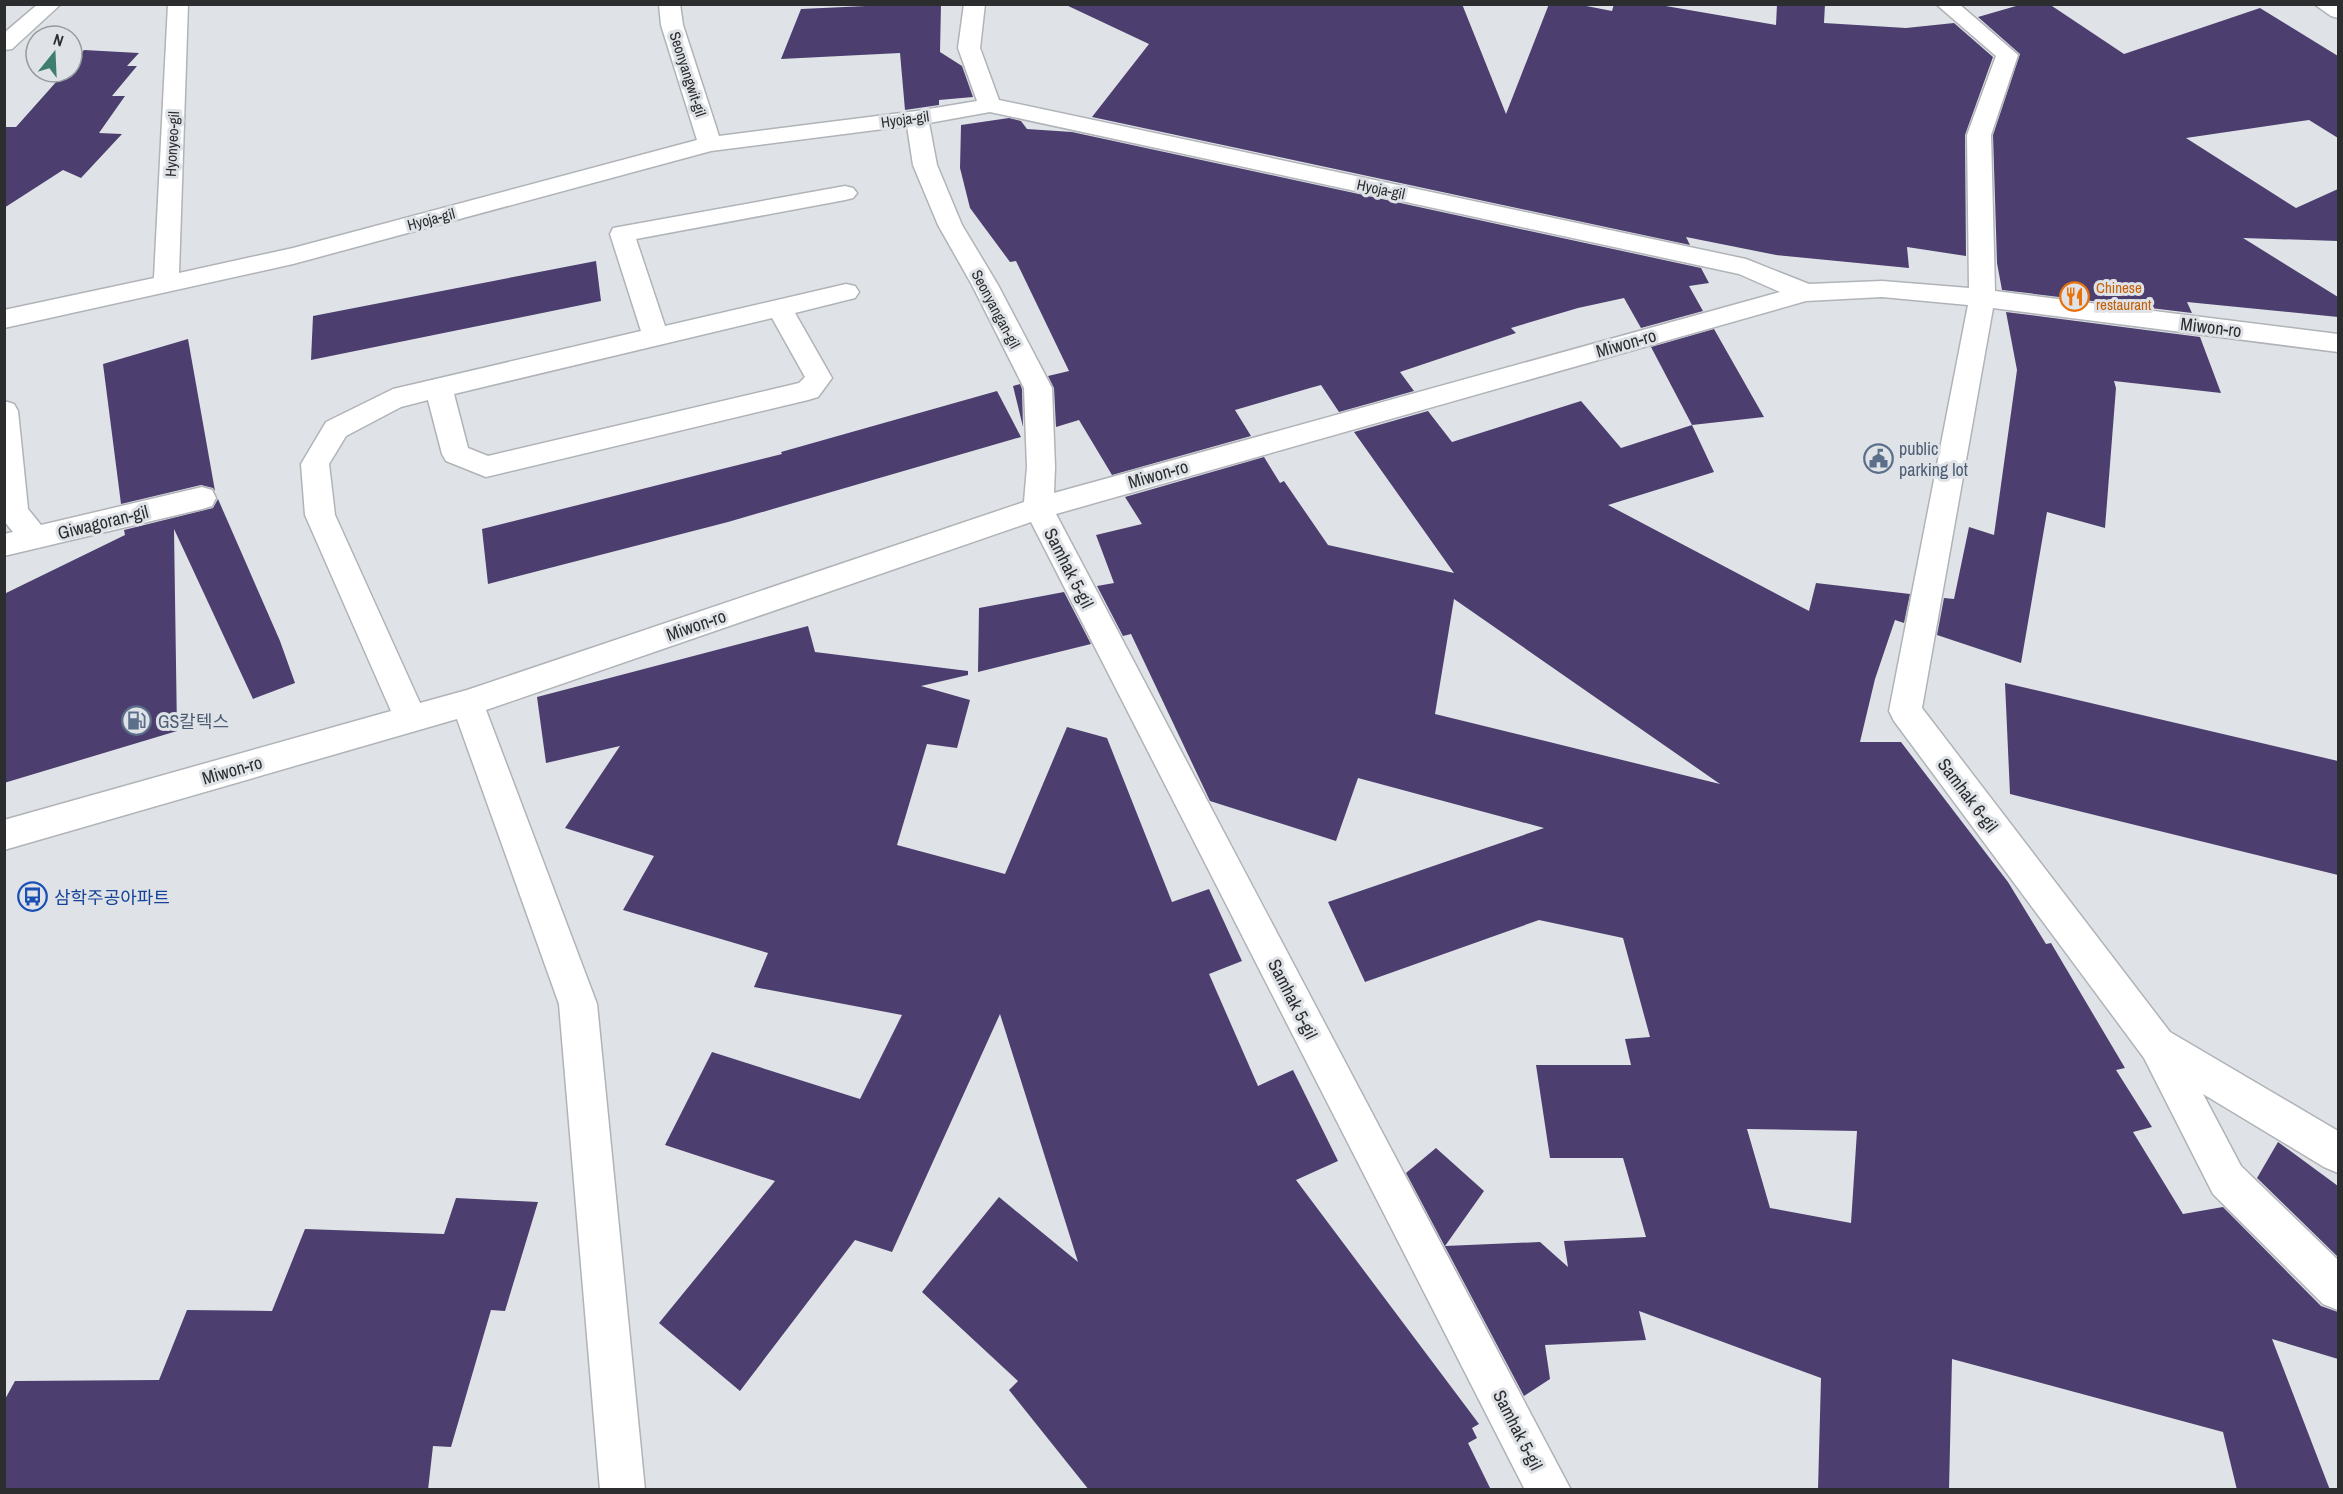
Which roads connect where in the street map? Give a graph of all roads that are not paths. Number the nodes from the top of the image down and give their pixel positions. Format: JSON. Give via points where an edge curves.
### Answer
{"nodes":[{"id":1,"x":51,"y":4,"type":"edge"},
{"id":2,"x":178,"y":4,"type":"edge"},
{"id":3,"x":669,"y":4,"type":"edge"},
{"id":4,"x":975,"y":4,"type":"edge"},
{"id":5,"x":1946,"y":4,"type":"edge"},
{"id":6,"x":2324,"y":4,"type":"edge"},
{"id":7,"x":2338,"y":12,"type":"edge"},
{"id":8,"x":34,"y":18,"type":"junction"},
{"id":9,"x":4,"y":20,"type":"edge"},
{"id":10,"x":4,"y":25,"type":"edge"},
{"id":11,"x":4,"y":44,"type":"edge"},
{"id":12,"x":990,"y":105,"type":"junction"},
{"id":13,"x":917,"y":118,"type":"junction"},
{"id":14,"x":710,"y":144,"type":"junction"},
{"id":15,"x":845,"y":193,"type":"dead end"},
{"id":16,"x":165,"y":284,"type":"junction"},
{"id":17,"x":846,"y":292,"type":"dead end"},
{"id":18,"x":1806,"y":293,"type":"junction"},
{"id":19,"x":1982,"y":298,"type":"junction"},
{"id":20,"x":779,"y":308,"type":"junction"},
{"id":21,"x":4,"y":319,"type":"edge"},
{"id":22,"x":656,"y":337,"type":"junction"},
{"id":23,"x":2338,"y":343,"type":"edge"},
{"id":24,"x":439,"y":388,"type":"junction"},
{"id":25,"x":4,"y":411,"type":"edge"},
{"id":26,"x":202,"y":498,"type":"dead end"},
{"id":27,"x":1038,"y":508,"type":"junction"},
{"id":28,"x":36,"y":539,"type":"junction"},
{"id":29,"x":4,"y":545,"type":"edge"},
{"id":30,"x":467,"y":704,"type":"junction"},
{"id":31,"x":411,"y":719,"type":"junction"},
{"id":32,"x":4,"y":835,"type":"edge"},
{"id":33,"x":2157,"y":1045,"type":"junction"},
{"id":34,"x":2338,"y":1153,"type":"edge"},
{"id":35,"x":2338,"y":1289,"type":"edge"},
{"id":36,"x":623,"y":1490,"type":"edge"},
{"id":37,"x":1549,"y":1490,"type":"edge"}],
"edges":[{"from":1,"to":8,"type":"street"},
{"from":2,"to":16,"type":"street","name":"Hyonyeo-gil"},
{"from":3,"to":14,"type":"street","name":"Seonyangwit-gil","via":[[672,25]]},
{"from":4,"to":12,"type":"street","via":[[969,48]]},
{"from":5,"to":19,"type":"street","name":"Samhak 6-gil","via":[[2007,55],[1979,135]]},
{"from":6,"to":7,"type":"street"},
{"from":8,"to":9,"type":"street"},
{"from":8,"to":10,"type":"street"},
{"from":8,"to":11,"type":"street"},
{"from":12,"to":13,"type":"street","name":"Hyoja-gil"},
{"from":12,"to":18,"type":"street","name":"Hyoja-gil","via":[[1746,267]]},
{"from":13,"to":14,"type":"street","name":"Hyoja-gil"},
{"from":13,"to":27,"type":"street","name":"Seonyangan-gil","via":[[925,165],[950,225],[1038,388]]},
{"from":14,"to":16,"type":"street","name":"Hyoja-gil","via":[[293,256]]},
{"from":15,"to":22,"type":"street","via":[[622,234]]},
{"from":16,"to":21,"type":"street","name":"Hyoja-gil"},
{"from":17,"to":20,"type":"street"},
{"from":18,"to":19,"type":"street","name":"Miwon-ro","via":[[1882,290]]},
{"from":18,"to":27,"type":"street","name":"Miwon-ro"},
{"from":19,"to":23,"type":"street","name":"Miwon-ro"},
{"from":19,"to":33,"type":"street","name":"Samhak 6-gil","via":[[1905,711]]},
{"from":20,"to":22,"type":"street"},
{"from":20,"to":24,"type":"street","via":[[819,378],[808,390],[498,464],[486,466],[456,454]]},
{"from":22,"to":24,"type":"street"},
{"from":24,"to":31,"type":"street","via":[[393,399],[336,429],[315,464],[320,515]]},
{"from":25,"to":28,"type":"street","via":[[14,512]]},
{"from":26,"to":28,"type":"street","name":"Giwagoran-gil"},
{"from":27,"to":30,"type":"street","name":"Miwon-ro"},
{"from":27,"to":37,"type":"street","name":"Samhak 5-gil"},
{"from":28,"to":29,"type":"street","name":"Giwagoran-gil"},
{"from":30,"to":31,"type":"street","name":"Miwon-ro"},
{"from":30,"to":36,"type":"street","via":[[578,1004]]},
{"from":31,"to":32,"type":"street","name":"Miwon-ro"},
{"from":33,"to":34,"type":"street","name":"Samhak 6-gil"},
{"from":33,"to":35,"type":"street","via":[[2227,1180]]}]}
